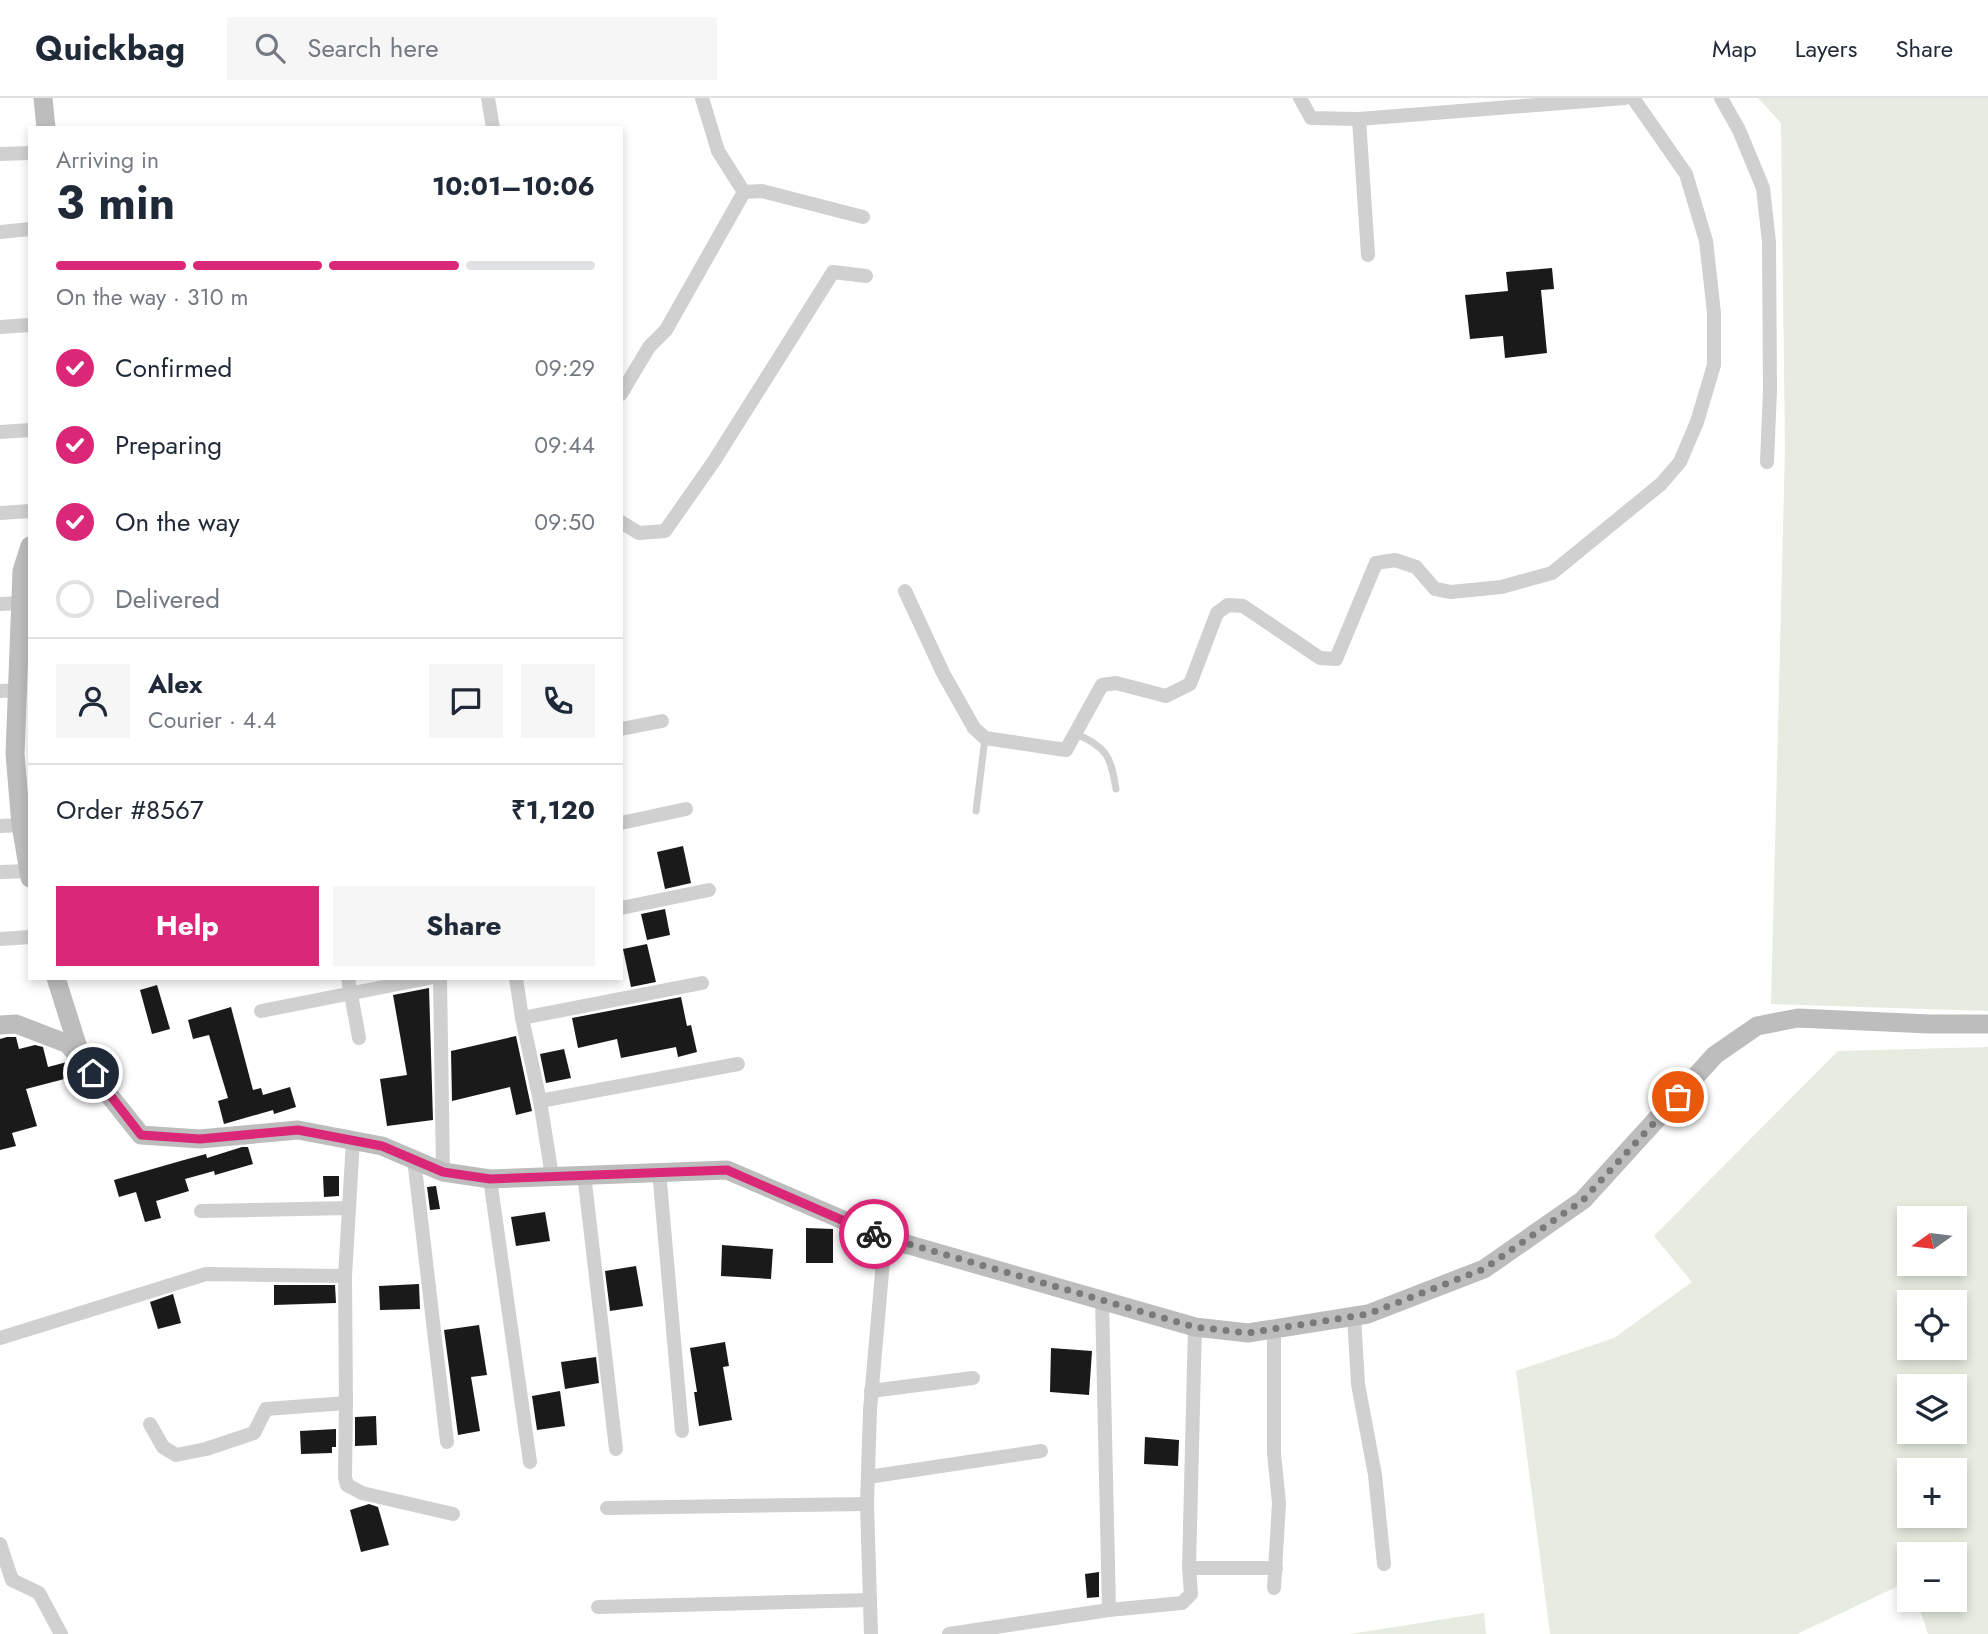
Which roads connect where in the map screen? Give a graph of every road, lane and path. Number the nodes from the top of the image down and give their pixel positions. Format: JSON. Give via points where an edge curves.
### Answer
{"nodes":[{"id":1,"x":43,"y":98,"type":"edge"},
{"id":2,"x":488,"y":98,"type":"edge"},
{"id":3,"x":702,"y":98,"type":"edge"},
{"id":4,"x":1300,"y":98,"type":"edge"},
{"id":5,"x":1625,"y":98,"type":"edge"},
{"id":6,"x":1633,"y":98,"type":"edge"},
{"id":7,"x":1721,"y":98,"type":"edge"},
{"id":8,"x":1359,"y":119,"type":"junction"},
{"id":9,"x":46,"y":126,"type":"edge"},
{"id":10,"x":493,"y":126,"type":"edge"},
{"id":11,"x":28,"y":153,"type":"edge"},
{"id":12,"x":0,"y":154,"type":"edge"},
{"id":13,"x":744,"y":192,"type":"junction"},
{"id":14,"x":863,"y":217,"type":"dead end"},
{"id":15,"x":28,"y":229,"type":"edge"},
{"id":16,"x":0,"y":232,"type":"edge"},
{"id":17,"x":1368,"y":255,"type":"dead end"},
{"id":18,"x":866,"y":276,"type":"dead end"},
{"id":19,"x":28,"y":325,"type":"edge"},
{"id":20,"x":0,"y":327,"type":"edge"},
{"id":21,"x":623,"y":391,"type":"edge"},
{"id":22,"x":28,"y":430,"type":"edge"},
{"id":23,"x":0,"y":432,"type":"edge"},
{"id":24,"x":1767,"y":462,"type":"dead end"},
{"id":25,"x":28,"y":511,"type":"edge"},
{"id":26,"x":0,"y":513,"type":"edge"},
{"id":27,"x":623,"y":523,"type":"edge"},
{"id":28,"x":28,"y":552,"type":"edge"},
{"id":29,"x":905,"y":591,"type":"dead end"},
{"id":30,"x":20,"y":603,"type":"junction"},
{"id":31,"x":0,"y":604,"type":"edge"},
{"id":32,"x":9,"y":691,"type":"edge"},
{"id":33,"x":662,"y":721,"type":"dead end"},
{"id":34,"x":623,"y":729,"type":"edge"},
{"id":35,"x":1075,"y":734,"type":"junction"},
{"id":36,"x":985,"y":738,"type":"junction"},
{"id":37,"x":8,"y":755,"type":"edge"},
{"id":38,"x":1116,"y":789,"type":"dead end"},
{"id":39,"x":686,"y":809,"type":"dead end"},
{"id":40,"x":976,"y":811,"type":"dead end"},
{"id":41,"x":623,"y":823,"type":"edge"},
{"id":42,"x":21,"y":825,"type":"junction"},
{"id":43,"x":0,"y":826,"type":"edge"},
{"id":44,"x":28,"y":868,"type":"edge"},
{"id":45,"x":0,"y":872,"type":"edge"},
{"id":46,"x":28,"y":874,"type":"edge"},
{"id":47,"x":709,"y":890,"type":"dead end"},
{"id":48,"x":623,"y":908,"type":"edge"},
{"id":49,"x":28,"y":937,"type":"edge"},
{"id":50,"x":0,"y":939,"type":"edge"},
{"id":51,"x":57,"y":980,"type":"edge"},
{"id":52,"x":348,"y":980,"type":"edge"},
{"id":53,"x":419,"y":980,"type":"edge"},
{"id":54,"x":440,"y":980,"type":"edge"},
{"id":55,"x":516,"y":980,"type":"edge"},
{"id":56,"x":702,"y":983,"type":"dead end"},
{"id":57,"x":351,"y":994,"type":"junction"},
{"id":58,"x":261,"y":1011,"type":"dead end"},
{"id":59,"x":522,"y":1018,"type":"junction"},
{"id":60,"x":1988,"y":1024,"type":"edge"},
{"id":61,"x":0,"y":1025,"type":"edge"},
{"id":62,"x":359,"y":1038,"type":"dead end"},
{"id":63,"x":83,"y":1062,"type":"junction"},
{"id":64,"x":738,"y":1064,"type":"dead end"},
{"id":65,"x":540,"y":1101,"type":"junction"},
{"id":66,"x":353,"y":1140,"type":"junction"},
{"id":67,"x":414,"y":1159,"type":"junction"},
{"id":68,"x":659,"y":1171,"type":"junction"},
{"id":69,"x":443,"y":1172,"type":"junction"},
{"id":70,"x":584,"y":1174,"type":"junction"},
{"id":71,"x":551,"y":1176,"type":"junction"},
{"id":72,"x":490,"y":1179,"type":"junction"},
{"id":73,"x":349,"y":1208,"type":"junction"},
{"id":74,"x":201,"y":1211,"type":"dead end"},
{"id":75,"x":885,"y":1238,"type":"junction"},
{"id":76,"x":345,"y":1276,"type":"junction"},
{"id":77,"x":1102,"y":1300,"type":"junction"},
{"id":78,"x":1354,"y":1316,"type":"junction"},
{"id":79,"x":1195,"y":1327,"type":"junction"},
{"id":80,"x":1274,"y":1329,"type":"junction"},
{"id":81,"x":0,"y":1338,"type":"edge"},
{"id":82,"x":973,"y":1378,"type":"dead end"},
{"id":83,"x":871,"y":1391,"type":"junction"},
{"id":84,"x":346,"y":1403,"type":"junction"},
{"id":85,"x":150,"y":1424,"type":"dead end"},
{"id":86,"x":682,"y":1431,"type":"dead end"},
{"id":87,"x":447,"y":1442,"type":"dead end"},
{"id":88,"x":616,"y":1449,"type":"dead end"},
{"id":89,"x":1041,"y":1451,"type":"dead end"},
{"id":90,"x":530,"y":1462,"type":"dead end"},
{"id":91,"x":868,"y":1477,"type":"junction"},
{"id":92,"x":867,"y":1504,"type":"junction"},
{"id":93,"x":607,"y":1508,"type":"dead end"},
{"id":94,"x":453,"y":1514,"type":"dead end"},
{"id":95,"x":0,"y":1545,"type":"edge"},
{"id":96,"x":1384,"y":1564,"type":"dead end"},
{"id":97,"x":1189,"y":1568,"type":"junction"},
{"id":98,"x":1276,"y":1568,"type":"junction"},
{"id":99,"x":1275,"y":1588,"type":"dead end"},
{"id":100,"x":870,"y":1600,"type":"junction"},
{"id":101,"x":598,"y":1607,"type":"dead end"},
{"id":102,"x":1109,"y":1610,"type":"junction"},
{"id":103,"x":61,"y":1634,"type":"edge"},
{"id":104,"x":871,"y":1634,"type":"edge"},
{"id":105,"x":949,"y":1634,"type":"edge"}],
"edges":[{"from":1,"to":9,"type":"street"},
{"from":2,"to":10,"type":"street"},
{"from":3,"to":13,"type":"street","via":[[718,151]]},
{"from":4,"to":8,"type":"street","via":[[1311,118]]},
{"from":5,"to":8,"type":"street"},
{"from":6,"to":35,"type":"street","via":[[1686,174],[1706,242],[1714,313],[1714,365],[1697,422],[1680,462],[1661,484],[1552,573],[1501,587],[1451,592],[1435,589],[1416,567],[1395,560],[1376,563],[1336,659],[1320,658],[1243,606],[1228,605],[1217,613],[1190,684],[1166,696],[1116,683],[1102,685]]},
{"from":7,"to":24,"type":"street","via":[[1740,130],[1763,188],[1769,242]]},
{"from":8,"to":17,"type":"street"},
{"from":11,"to":12,"type":"street"},
{"from":13,"to":14,"type":"street","via":[[762,191]]},
{"from":13,"to":21,"type":"street","via":[[666,330],[649,347]]},
{"from":15,"to":16,"type":"street"},
{"from":18,"to":27,"type":"street","via":[[833,272],[665,531],[639,533]]},
{"from":19,"to":20,"type":"street"},
{"from":22,"to":23,"type":"street"},
{"from":25,"to":26,"type":"street"},
{"from":28,"to":30,"type":"street"},
{"from":29,"to":36,"type":"street","via":[[943,673],[974,728]]},
{"from":30,"to":31,"type":"street"},
{"from":30,"to":32,"type":"street"},
{"from":32,"to":37,"type":"street"},
{"from":33,"to":34,"type":"street"},
{"from":35,"to":36,"type":"street","via":[[1066,750]]},
{"from":35,"to":38,"type":"lane","via":[[1095,742],[1109,757]]},
{"from":36,"to":40,"type":"lane"},
{"from":37,"to":42,"type":"street"},
{"from":39,"to":41,"type":"street"},
{"from":42,"to":43,"type":"street"},
{"from":42,"to":44,"type":"street"},
{"from":45,"to":46,"type":"street"},
{"from":47,"to":48,"type":"street"},
{"from":49,"to":50,"type":"street"},
{"from":51,"to":63,"type":"street"},
{"from":52,"to":57,"type":"street"},
{"from":53,"to":57,"type":"street"},
{"from":54,"to":69,"type":"street"},
{"from":55,"to":59,"type":"street"},
{"from":56,"to":59,"type":"street"},
{"from":57,"to":58,"type":"street"},
{"from":57,"to":62,"type":"street"},
{"from":59,"to":65,"type":"street"},
{"from":60,"to":78,"type":"street","via":[[1798,1018],[1757,1026],[1715,1055],[1583,1200],[1484,1269]]},
{"from":61,"to":63,"type":"street","via":[[16,1024],[68,1044]]},
{"from":63,"to":66,"type":"street","via":[[141,1135],[200,1139],[298,1130]]},
{"from":64,"to":65,"type":"street"},
{"from":65,"to":71,"type":"street"},
{"from":66,"to":67,"type":"street"},
{"from":66,"to":73,"type":"street"},
{"from":67,"to":69,"type":"street"},
{"from":67,"to":87,"type":"street"},
{"from":68,"to":70,"type":"street"},
{"from":68,"to":75,"type":"street","via":[[727,1170]]},
{"from":68,"to":86,"type":"street"},
{"from":69,"to":72,"type":"street"},
{"from":70,"to":71,"type":"street"},
{"from":70,"to":88,"type":"street"},
{"from":71,"to":72,"type":"street"},
{"from":72,"to":90,"type":"street"},
{"from":73,"to":74,"type":"street"},
{"from":73,"to":76,"type":"street"},
{"from":75,"to":77,"type":"street"},
{"from":75,"to":83,"type":"street"},
{"from":76,"to":81,"type":"street","via":[[206,1274]]},
{"from":76,"to":84,"type":"street"},
{"from":77,"to":79,"type":"street"},
{"from":77,"to":102,"type":"street"},
{"from":78,"to":80,"type":"street"},
{"from":78,"to":96,"type":"street","via":[[1358,1384]]},
{"from":79,"to":80,"type":"street","via":[[1248,1333]]},
{"from":79,"to":97,"type":"street"},
{"from":80,"to":98,"type":"street","via":[[1279,1503]]},
{"from":82,"to":83,"type":"street"},
{"from":83,"to":91,"type":"street"},
{"from":84,"to":85,"type":"street","via":[[267,1409],[254,1433],[176,1455],[163,1447]]},
{"from":84,"to":94,"type":"street","via":[[347,1485],[362,1493]]},
{"from":89,"to":91,"type":"street"},
{"from":91,"to":92,"type":"street"},
{"from":92,"to":93,"type":"street"},
{"from":92,"to":100,"type":"street"},
{"from":95,"to":103,"type":"street","via":[[12,1580],[39,1593]]},
{"from":97,"to":98,"type":"street"},
{"from":97,"to":102,"type":"street","via":[[1191,1594],[1182,1603]]},
{"from":98,"to":99,"type":"street"},
{"from":100,"to":101,"type":"street"},
{"from":100,"to":104,"type":"street"},
{"from":102,"to":105,"type":"street"}]}
